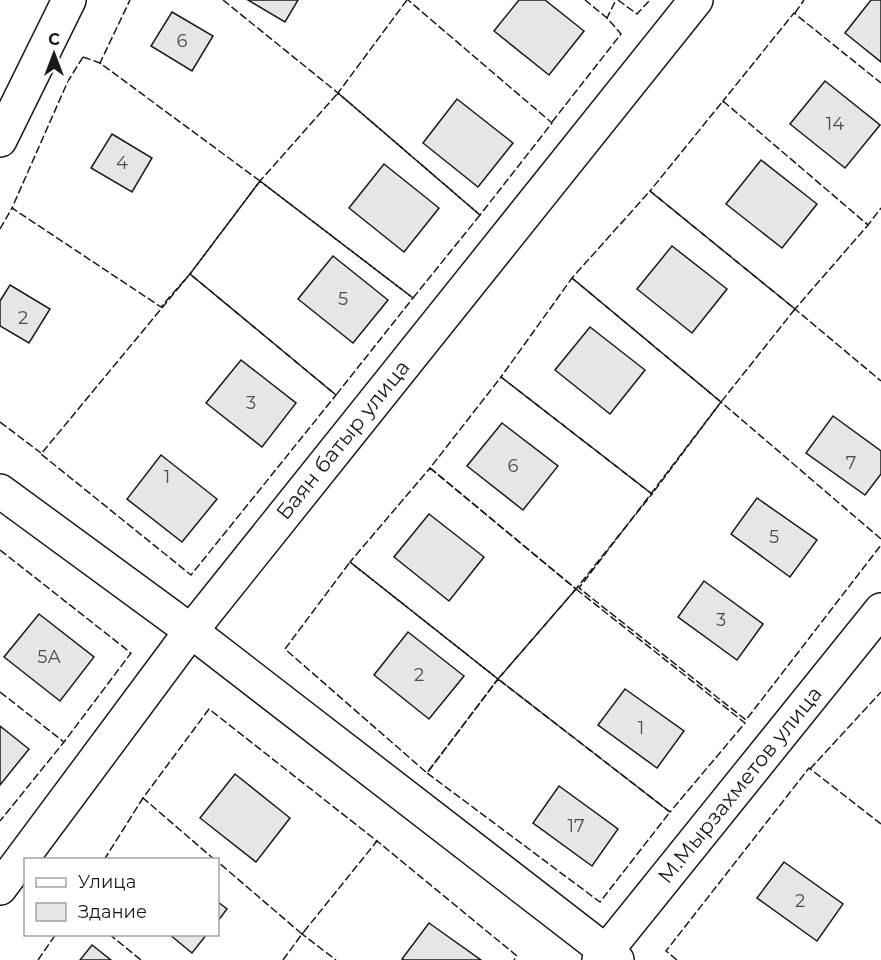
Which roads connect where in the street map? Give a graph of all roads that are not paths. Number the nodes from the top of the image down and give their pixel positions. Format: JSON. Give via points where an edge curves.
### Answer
{"nodes":[{"id":1,"x":69,"y":0,"type":"edge"},
{"id":2,"x":696,"y":0,"type":"edge"},
{"id":3,"x":0,"y":140,"type":"edge"},
{"id":4,"x":0,"y":491,"type":"edge"},
{"id":5,"x":881,"y":610,"type":"edge"},
{"id":6,"x":191,"y":631,"type":"junction"},
{"id":7,"x":0,"y":888,"type":"edge"},
{"id":8,"x":607,"y":957,"type":"edge"}],
"edges":[{"from":1,"to":3,"type":"street"},
{"from":2,"to":6,"type":"street","name":"Баян батыр улица"},
{"from":4,"to":6,"type":"street"},
{"from":5,"to":8,"type":"street","name":"М.Мырзахметов улица"},
{"from":6,"to":7,"type":"street","name":"Баян батыр улица"},
{"from":6,"to":8,"type":"street"}]}
